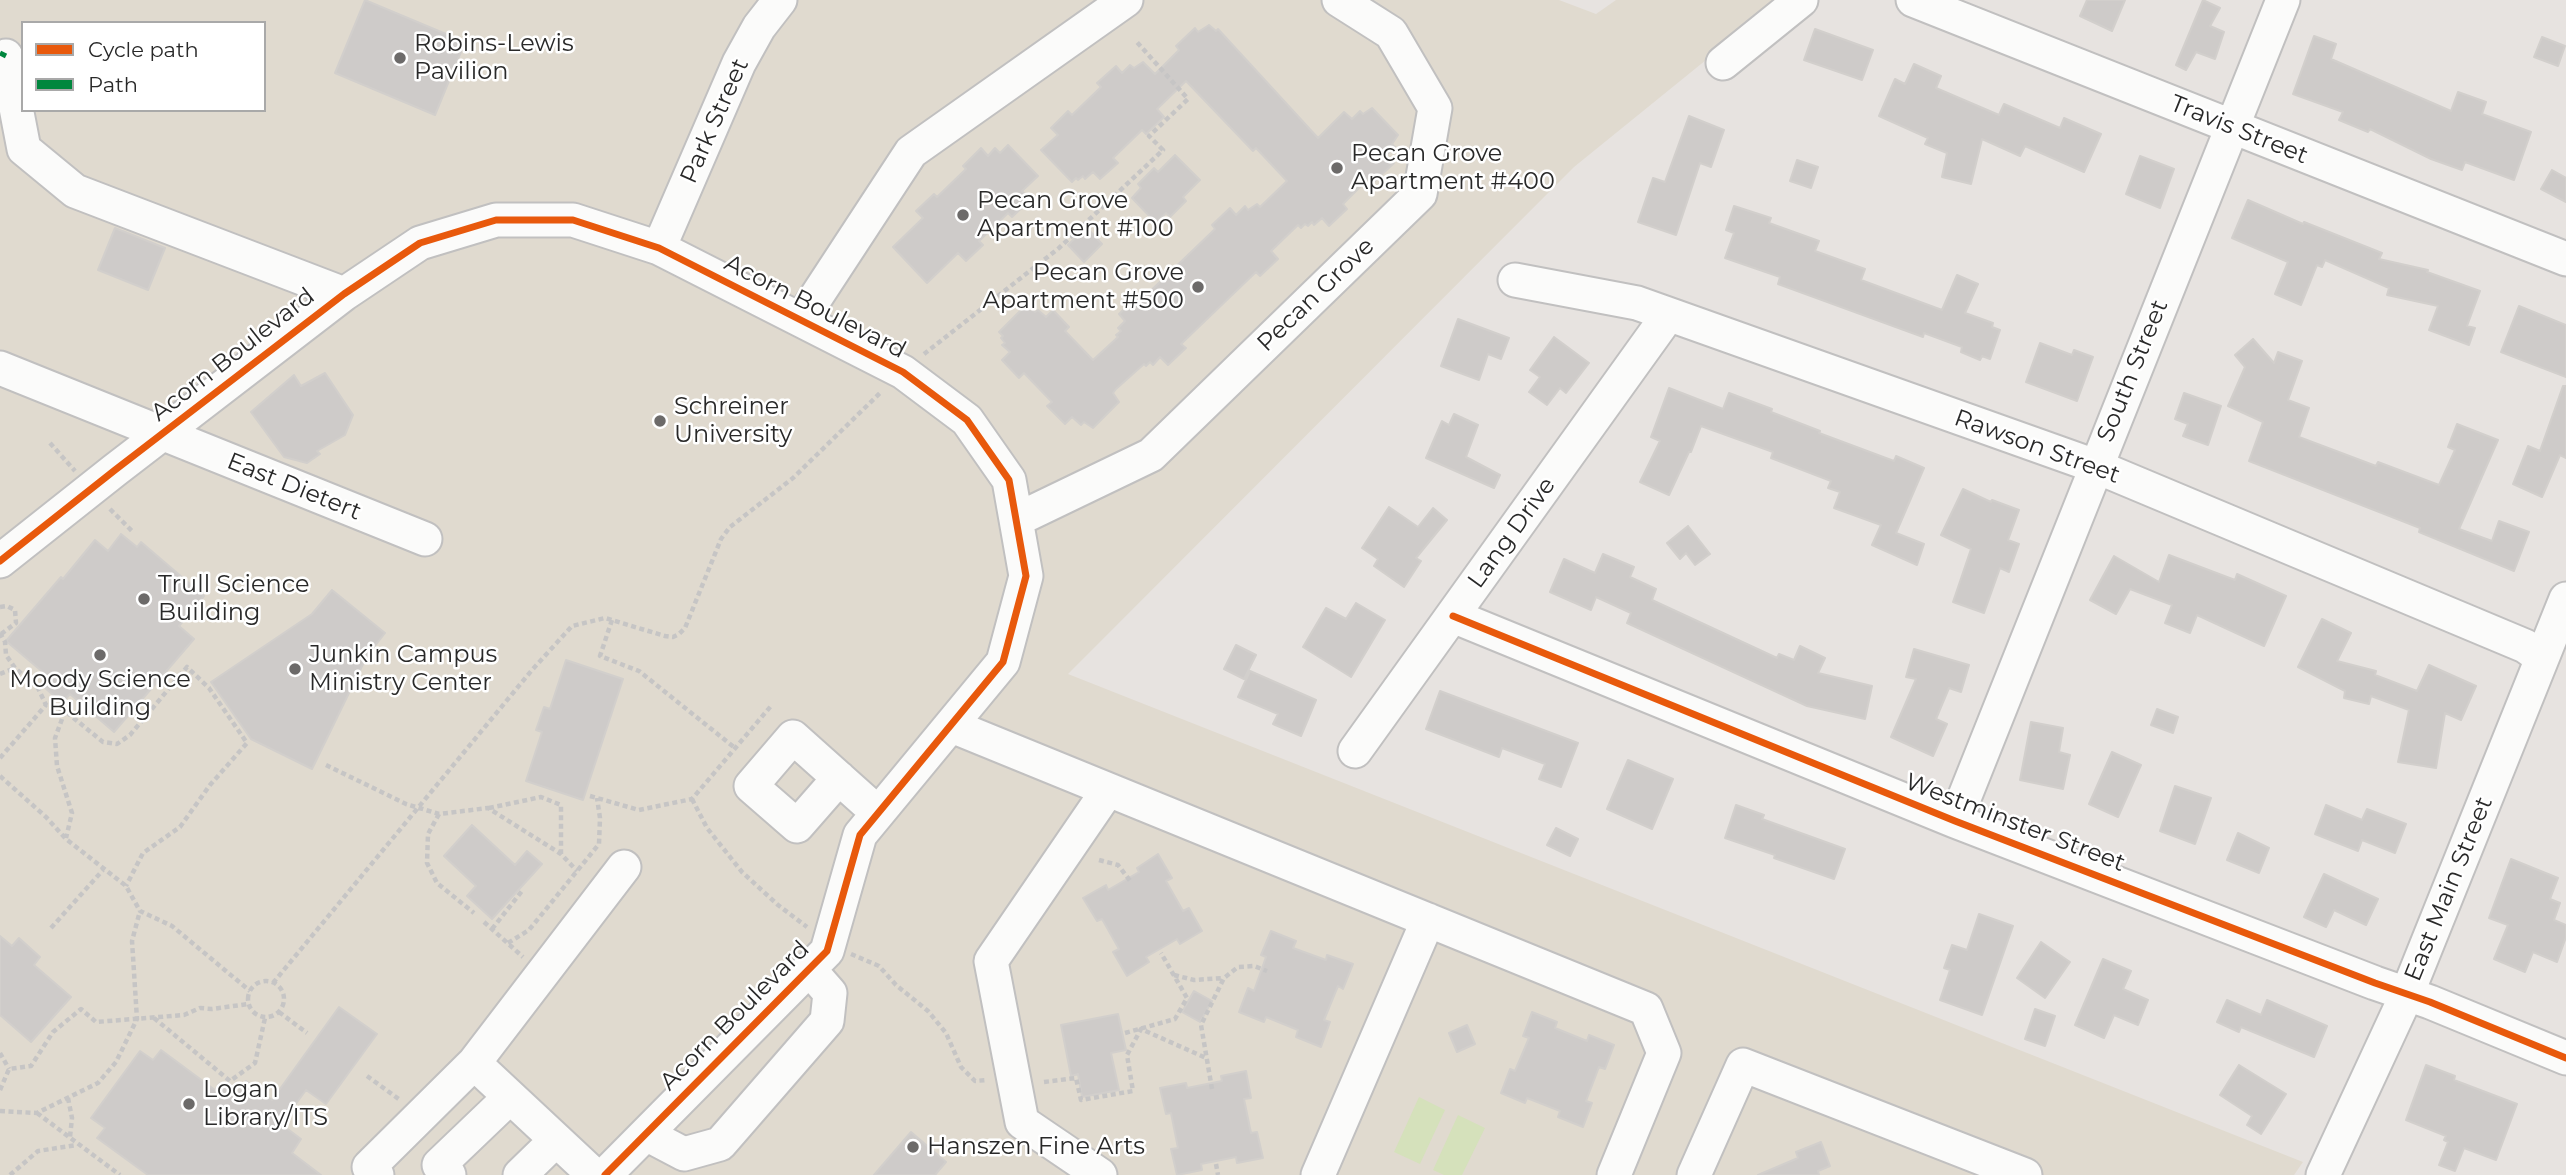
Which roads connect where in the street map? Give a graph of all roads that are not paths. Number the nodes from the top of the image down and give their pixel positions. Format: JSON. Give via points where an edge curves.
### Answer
{"nodes":[{"id":1,"x":780,"y":0,"type":"edge"},
{"id":2,"x":1126,"y":0,"type":"edge"},
{"id":3,"x":1339,"y":0,"type":"edge"},
{"id":4,"x":1801,"y":0,"type":"edge"},
{"id":5,"x":1913,"y":0,"type":"edge"},
{"id":6,"x":2283,"y":0,"type":"edge"},
{"id":7,"x":5,"y":57,"type":"dead end"},
{"id":8,"x":1723,"y":63,"type":"dead end"},
{"id":9,"x":2231,"y":127,"type":"junction"},
{"id":10,"x":659,"y":248,"type":"junction"},
{"id":11,"x":2566,"y":259,"type":"edge"},
{"id":12,"x":1515,"y":280,"type":"dead end"},
{"id":13,"x":344,"y":294,"type":"junction"},
{"id":14,"x":1665,"y":314,"type":"junction"},
{"id":15,"x":801,"y":320,"type":"junction"},
{"id":16,"x":0,"y":368,"type":"edge"},
{"id":17,"x":162,"y":434,"type":"junction"},
{"id":18,"x":2095,"y":466,"type":"junction"},
{"id":19,"x":1016,"y":520,"type":"junction"},
{"id":20,"x":425,"y":539,"type":"dead end"},
{"id":21,"x":0,"y":561,"type":"edge"},
{"id":22,"x":2566,"y":599,"type":"edge"},
{"id":23,"x":1452,"y":616,"type":"junction"},
{"id":24,"x":2542,"y":658,"type":"junction"},
{"id":25,"x":952,"y":726,"type":"junction"},
{"id":26,"x":1356,"y":751,"type":"dead end"},
{"id":27,"x":839,"y":778,"type":"dead end"},
{"id":28,"x":1108,"y":790,"type":"junction"},
{"id":29,"x":878,"y":813,"type":"junction"},
{"id":30,"x":1955,"y":821,"type":"junction"},
{"id":31,"x":624,"y":867,"type":"dead end"},
{"id":32,"x":1428,"y":920,"type":"junction"},
{"id":33,"x":809,"y":969,"type":"junction"},
{"id":34,"x":2407,"y":994,"type":"junction"},
{"id":35,"x":2566,"y":1058,"type":"edge"},
{"id":36,"x":474,"y":1063,"type":"junction"},
{"id":37,"x":510,"y":1097,"type":"junction"},
{"id":38,"x":646,"y":1134,"type":"junction"},
{"id":39,"x":556,"y":1140,"type":"junction"},
{"id":40,"x":377,"y":1175,"type":"edge"},
{"id":41,"x":449,"y":1175,"type":"edge"},
{"id":42,"x":520,"y":1175,"type":"edge"},
{"id":43,"x":594,"y":1175,"type":"edge"},
{"id":44,"x":605,"y":1175,"type":"edge"},
{"id":45,"x":1100,"y":1175,"type":"edge"},
{"id":46,"x":1318,"y":1175,"type":"edge"},
{"id":47,"x":1614,"y":1175,"type":"edge"},
{"id":48,"x":1694,"y":1175,"type":"edge"},
{"id":49,"x":2025,"y":1175,"type":"edge"},
{"id":50,"x":2323,"y":1175,"type":"edge"}],
"edges":[{"from":1,"to":10,"type":"street","name":"Park Street","via":[[739,63]]},
{"from":2,"to":15,"type":"street","via":[[911,152]]},
{"from":3,"to":19,"type":"street","name":"Pecan Grove","via":[[1391,33],[1435,108],[1420,194],[1151,455]]},
{"from":4,"to":8,"type":"street"},
{"from":5,"to":9,"type":"street","name":"Travis Street"},
{"from":6,"to":9,"type":"street","name":"South Street"},
{"from":7,"to":13,"type":"street","via":[[24,149],[75,191]]},
{"from":9,"to":11,"type":"street","name":"Travis Street"},
{"from":9,"to":18,"type":"street","name":"South Street"},
{"from":10,"to":13,"type":"street","name":"Acorn Boulevard","via":[[573,220],[496,220],[420,243]]},
{"from":10,"to":15,"type":"street","name":"Acorn Boulevard"},
{"from":12,"to":14,"type":"street","name":"Rawson Street","via":[[1637,303]]},
{"from":13,"to":17,"type":"street","name":"Acorn Boulevard"},
{"from":14,"to":18,"type":"street","name":"Rawson Street"},
{"from":14,"to":23,"type":"street","name":"Lang Drive"},
{"from":15,"to":19,"type":"street","name":"Acorn Boulevard","via":[[903,372],[967,420],[1009,480]]},
{"from":16,"to":17,"type":"street","name":"East Dietert"},
{"from":17,"to":20,"type":"street","name":"East Dietert"},
{"from":17,"to":21,"type":"street","name":"Acorn Boulevard"},
{"from":18,"to":24,"type":"street","name":"Rawson Street","via":[[2525,646]]},
{"from":18,"to":30,"type":"street","name":"South Street"},
{"from":19,"to":25,"type":"street","name":"Acorn Boulevard","via":[[1026,576],[1003,662]]},
{"from":22,"to":24,"type":"street","name":"East Main Street"},
{"from":23,"to":26,"type":"street","name":"Lang Drive"},
{"from":23,"to":30,"type":"street","name":"Westminster Street"},
{"from":24,"to":34,"type":"street","name":"East Main Street"},
{"from":25,"to":28,"type":"street"},
{"from":25,"to":29,"type":"street","name":"Acorn Boulevard"},
{"from":27,"to":29,"type":"street"},
{"from":28,"to":32,"type":"street"},
{"from":28,"to":45,"type":"street","via":[[991,961],[1021,1122]]},
{"from":29,"to":33,"type":"street","name":"Acorn Boulevard","via":[[859,835],[827,951]]},
{"from":30,"to":34,"type":"street","name":"Westminster Street"},
{"from":31,"to":36,"type":"street"},
{"from":32,"to":46,"type":"street"},
{"from":32,"to":47,"type":"street","via":[[1646,1009],[1664,1053]]},
{"from":33,"to":38,"type":"street","name":"Acorn Boulevard"},
{"from":33,"to":38,"type":"street","via":[[830,993],[827,1021],[720,1144],[684,1154]]},
{"from":34,"to":35,"type":"street","name":"Westminster Street"},
{"from":34,"to":50,"type":"street","name":"East Main Street"},
{"from":36,"to":37,"type":"street"},
{"from":36,"to":40,"type":"street","via":[[369,1167]]},
{"from":37,"to":39,"type":"street"},
{"from":37,"to":41,"type":"street","via":[[439,1165]]},
{"from":38,"to":44,"type":"street","name":"Acorn Boulevard"},
{"from":39,"to":42,"type":"street"},
{"from":39,"to":43,"type":"street"},
{"from":48,"to":49,"type":"street","via":[[1743,1065]]}]}
